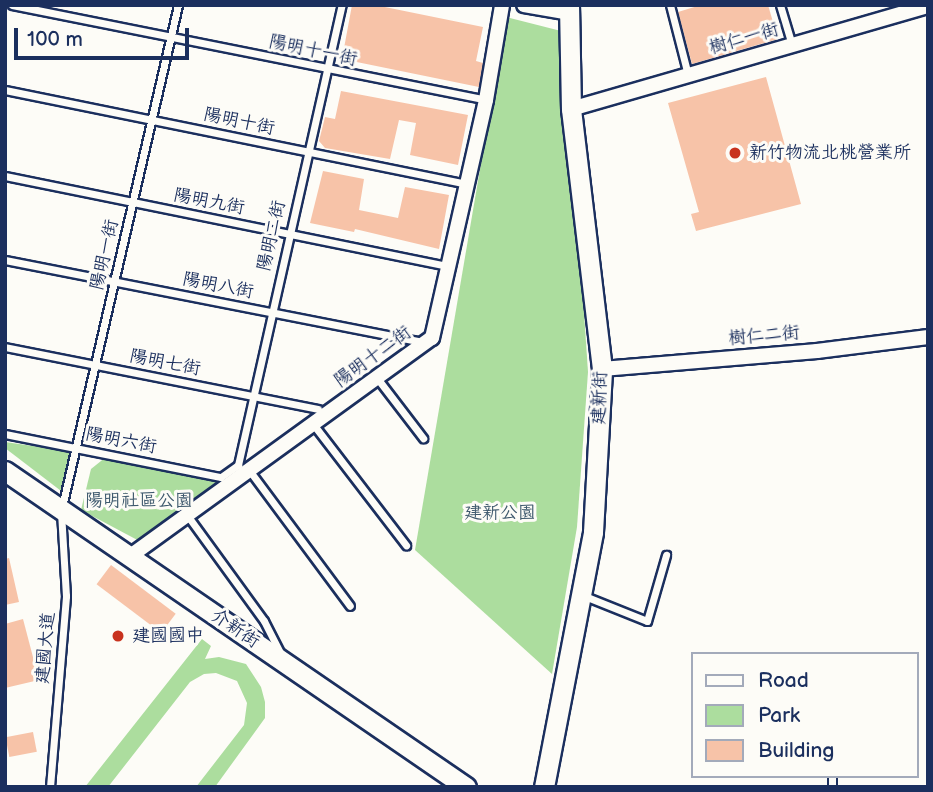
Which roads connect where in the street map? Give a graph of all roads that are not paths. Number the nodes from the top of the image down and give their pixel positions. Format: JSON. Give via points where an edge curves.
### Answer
{"nodes":[{"id":1,"x":12,"y":5,"type":"edge"},
{"id":2,"x":178,"y":5,"type":"edge"},
{"id":3,"x":342,"y":5,"type":"edge"},
{"id":4,"x":502,"y":5,"type":"edge"},
{"id":5,"x":524,"y":5,"type":"edge"},
{"id":6,"x":670,"y":5,"type":"edge"},
{"id":7,"x":780,"y":5,"type":"edge"},
{"id":8,"x":928,"y":6,"type":"edge"},
{"id":9,"x":569,"y":9,"type":"edge"},
{"id":10,"x":890,"y":11,"type":"edge"},
{"id":11,"x":171,"y":37,"type":"junction"},
{"id":12,"x":792,"y":45,"type":"junction"},
{"id":13,"x":328,"y":71,"type":"junction"},
{"id":14,"x":688,"y":75,"type":"junction"},
{"id":15,"x":5,"y":90,"type":"edge"},
{"id":16,"x":486,"y":100,"type":"junction"},
{"id":17,"x":571,"y":109,"type":"junction"},
{"id":18,"x":152,"y":120,"type":"junction"},
{"id":19,"x":309,"y":152,"type":"junction"},
{"id":20,"x":5,"y":177,"type":"edge"},
{"id":21,"x":467,"y":184,"type":"junction"},
{"id":22,"x":133,"y":202,"type":"junction"},
{"id":23,"x":288,"y":234,"type":"junction"},
{"id":24,"x":5,"y":260,"type":"edge"},
{"id":25,"x":448,"y":266,"type":"junction"},
{"id":26,"x":114,"y":282,"type":"junction"},
{"id":27,"x":271,"y":313,"type":"junction"},
{"id":28,"x":928,"y":337,"type":"edge"},
{"id":29,"x":425,"y":343,"type":"junction"},
{"id":30,"x":5,"y":347,"type":"edge"},
{"id":31,"x":95,"y":365,"type":"junction"},
{"id":32,"x":602,"y":369,"type":"junction"},
{"id":33,"x":377,"y":377,"type":"junction"},
{"id":34,"x":253,"y":396,"type":"junction"},
{"id":35,"x":315,"y":416,"type":"junction"},
{"id":36,"x":5,"y":434,"type":"edge"},
{"id":37,"x":423,"y":438,"type":"dead end"},
{"id":38,"x":76,"y":448,"type":"junction"},
{"id":39,"x":249,"y":469,"type":"junction"},
{"id":40,"x":5,"y":471,"type":"edge"},
{"id":41,"x":230,"y":471,"type":"joint"},
{"id":42,"x":61,"y":511,"type":"junction"},
{"id":43,"x":186,"y":515,"type":"junction"},
{"id":44,"x":405,"y":545,"type":"dead end"},
{"id":45,"x":666,"y":555,"type":"dead end"},
{"id":46,"x":129,"y":557,"type":"junction"},
{"id":47,"x":582,"y":596,"type":"junction"},
{"id":48,"x":350,"y":607,"type":"dead end"},
{"id":49,"x":286,"y":664,"type":"junction"},
{"id":50,"x":50,"y":787,"type":"edge"},
{"id":51,"x":466,"y":787,"type":"edge"},
{"id":52,"x":544,"y":787,"type":"edge"}],
"edges":[{"from":1,"to":11,"type":"lane","name":"陽明十一街"},
{"from":2,"to":11,"type":"lane","name":"陽明一街"},
{"from":3,"to":13,"type":"lane","name":"陽明二街"},
{"from":4,"to":16,"type":"street","name":"陽明十二街"},
{"from":5,"to":9,"type":"street"},
{"from":6,"to":14,"type":"lane"},
{"from":7,"to":12,"type":"lane"},
{"from":8,"to":10,"type":"street","name":"樹仁一街"},
{"from":9,"to":17,"type":"street","name":"建新街"},
{"from":10,"to":12,"type":"street","name":"樹仁一街"},
{"from":11,"to":13,"type":"lane","name":"陽明十一街"},
{"from":11,"to":18,"type":"lane","name":"陽明一街"},
{"from":12,"to":14,"type":"street","name":"樹仁一街"},
{"from":13,"to":16,"type":"lane","name":"陽明十一街"},
{"from":13,"to":19,"type":"lane","name":"陽明二街"},
{"from":14,"to":17,"type":"street","name":"樹仁一街"},
{"from":15,"to":18,"type":"lane","name":"陽明十街"},
{"from":16,"to":21,"type":"street","name":"陽明十二街"},
{"from":17,"to":32,"type":"street","name":"建新街"},
{"from":18,"to":19,"type":"lane","name":"陽明十街"},
{"from":18,"to":22,"type":"lane","name":"陽明一街"},
{"from":19,"to":21,"type":"lane","name":"陽明十街"},
{"from":19,"to":23,"type":"lane","name":"陽明二街"},
{"from":20,"to":22,"type":"lane","name":"陽明九街"},
{"from":21,"to":25,"type":"street","name":"陽明十二街"},
{"from":22,"to":23,"type":"lane","name":"陽明九街"},
{"from":22,"to":26,"type":"lane","name":"陽明一街"},
{"from":23,"to":25,"type":"lane","name":"陽明九街"},
{"from":23,"to":27,"type":"lane","name":"陽明二街"},
{"from":24,"to":26,"type":"lane","name":"陽明八街"},
{"from":25,"to":29,"type":"street","name":"陽明十二街","via":[[432,338]]},
{"from":26,"to":27,"type":"lane","name":"陽明八街"},
{"from":26,"to":31,"type":"lane","name":"陽明一街"},
{"from":27,"to":29,"type":"lane","name":"陽明八街"},
{"from":27,"to":34,"type":"lane","name":"陽明二街"},
{"from":28,"to":32,"type":"street","name":"樹仁二街"},
{"from":29,"to":33,"type":"street","name":"陽明十二街"},
{"from":30,"to":31,"type":"lane","name":"陽明七街"},
{"from":31,"to":34,"type":"lane","name":"陽明七街"},
{"from":31,"to":38,"type":"lane","name":"陽明一街"},
{"from":32,"to":47,"type":"street","name":"建新街","via":[[593,532]]},
{"from":33,"to":35,"type":"street","name":"陽明十二街"},
{"from":33,"to":37,"type":"lane"},
{"from":34,"to":35,"type":"lane","name":"陽明七街"},
{"from":34,"to":41,"type":"lane","name":"陽明二街","via":[[238,465]]},
{"from":35,"to":39,"type":"street","name":"陽明十二街"},
{"from":35,"to":44,"type":"lane"},
{"from":36,"to":38,"type":"lane","name":"陽明六街"},
{"from":38,"to":41,"type":"lane","name":"陽明六街","via":[[220,477]]},
{"from":38,"to":42,"type":"lane","name":"陽明一街"},
{"from":39,"to":43,"type":"street","name":"陽明十二街"},
{"from":39,"to":48,"type":"lane"},
{"from":40,"to":42,"type":"street","name":"介新街"},
{"from":42,"to":46,"type":"street","name":"介新街"},
{"from":42,"to":50,"type":"lane","name":"建國大道","via":[[66,596]]},
{"from":43,"to":46,"type":"street","name":"陽明十二街"},
{"from":43,"to":49,"type":"lane","via":[[264,621]]},
{"from":45,"to":47,"type":"lane","via":[[647,621]]},
{"from":46,"to":49,"type":"street","name":"介新街"},
{"from":47,"to":52,"type":"street","name":"建新街"},
{"from":49,"to":51,"type":"street","name":"介新街"}]}
